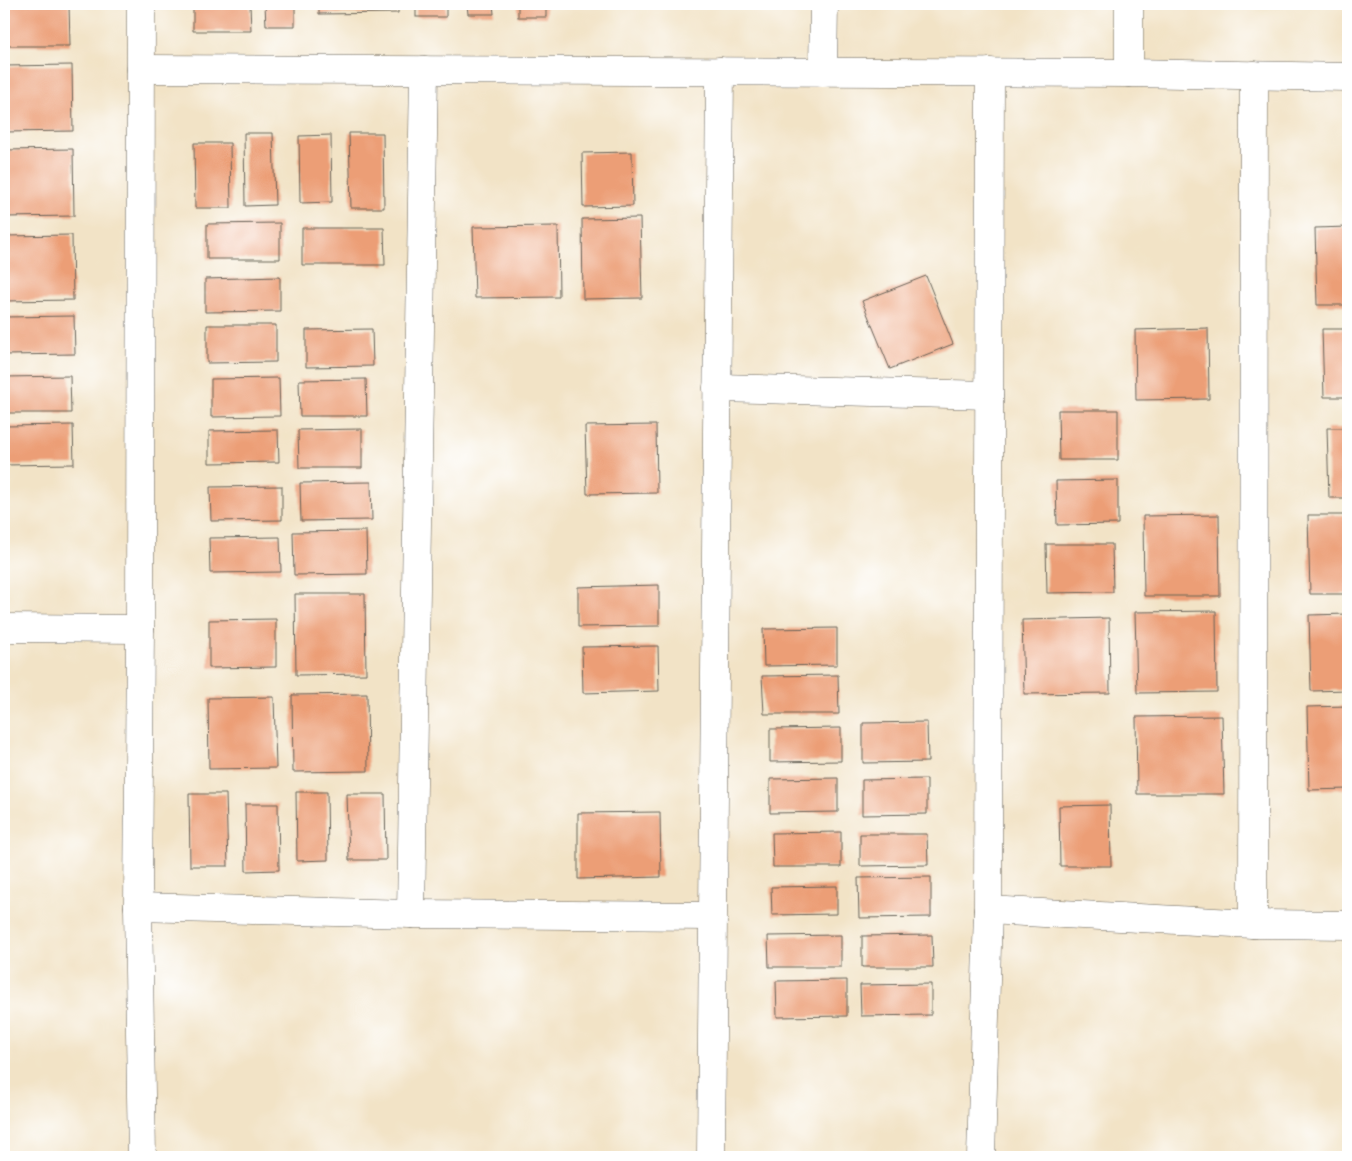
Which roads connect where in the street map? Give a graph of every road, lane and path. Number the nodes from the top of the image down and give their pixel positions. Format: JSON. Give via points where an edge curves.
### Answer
{"nodes":[{"id":1,"x":141,"y":4,"type":"edge"},
{"id":2,"x":824,"y":4,"type":"edge"},
{"id":3,"x":1129,"y":4,"type":"edge"},
{"id":4,"x":141,"y":69,"type":"junction"},
{"id":5,"x":424,"y":70,"type":"junction"},
{"id":6,"x":720,"y":71,"type":"junction"},
{"id":7,"x":823,"y":72,"type":"junction"},
{"id":8,"x":990,"y":72,"type":"junction"},
{"id":9,"x":1129,"y":73,"type":"junction"},
{"id":10,"x":1254,"y":75,"type":"junction"},
{"id":11,"x":1348,"y":76,"type":"edge"},
{"id":12,"x":717,"y":388,"type":"junction"},
{"id":13,"x":989,"y":395,"type":"junction"},
{"id":14,"x":4,"y":628,"type":"edge"},
{"id":15,"x":140,"y":629,"type":"junction"},
{"id":16,"x":138,"y":907,"type":"junction"},
{"id":17,"x":988,"y":910,"type":"junction"},
{"id":18,"x":411,"y":914,"type":"junction"},
{"id":19,"x":712,"y":916,"type":"junction"},
{"id":20,"x":1253,"y":924,"type":"junction"},
{"id":21,"x":1348,"y":925,"type":"edge"},
{"id":22,"x":142,"y":1157,"type":"edge"},
{"id":23,"x":711,"y":1157,"type":"edge"},
{"id":24,"x":981,"y":1157,"type":"edge"}],
"edges":[{"from":1,"to":4,"type":"street"},
{"from":2,"to":7,"type":"street"},
{"from":3,"to":9,"type":"street"},
{"from":4,"to":5,"type":"street"},
{"from":4,"to":15,"type":"street"},
{"from":5,"to":6,"type":"street"},
{"from":5,"to":18,"type":"street"},
{"from":6,"to":7,"type":"street"},
{"from":6,"to":12,"type":"street"},
{"from":7,"to":8,"type":"street"},
{"from":8,"to":9,"type":"street"},
{"from":8,"to":13,"type":"street"},
{"from":9,"to":10,"type":"street"},
{"from":10,"to":11,"type":"street"},
{"from":10,"to":20,"type":"street"},
{"from":12,"to":13,"type":"street"},
{"from":12,"to":19,"type":"street"},
{"from":13,"to":17,"type":"street"},
{"from":14,"to":15,"type":"street"},
{"from":15,"to":16,"type":"street"},
{"from":16,"to":18,"type":"street"},
{"from":16,"to":22,"type":"street"},
{"from":17,"to":20,"type":"street"},
{"from":17,"to":24,"type":"street"},
{"from":18,"to":19,"type":"street"},
{"from":19,"to":23,"type":"street"},
{"from":20,"to":21,"type":"street"}]}
